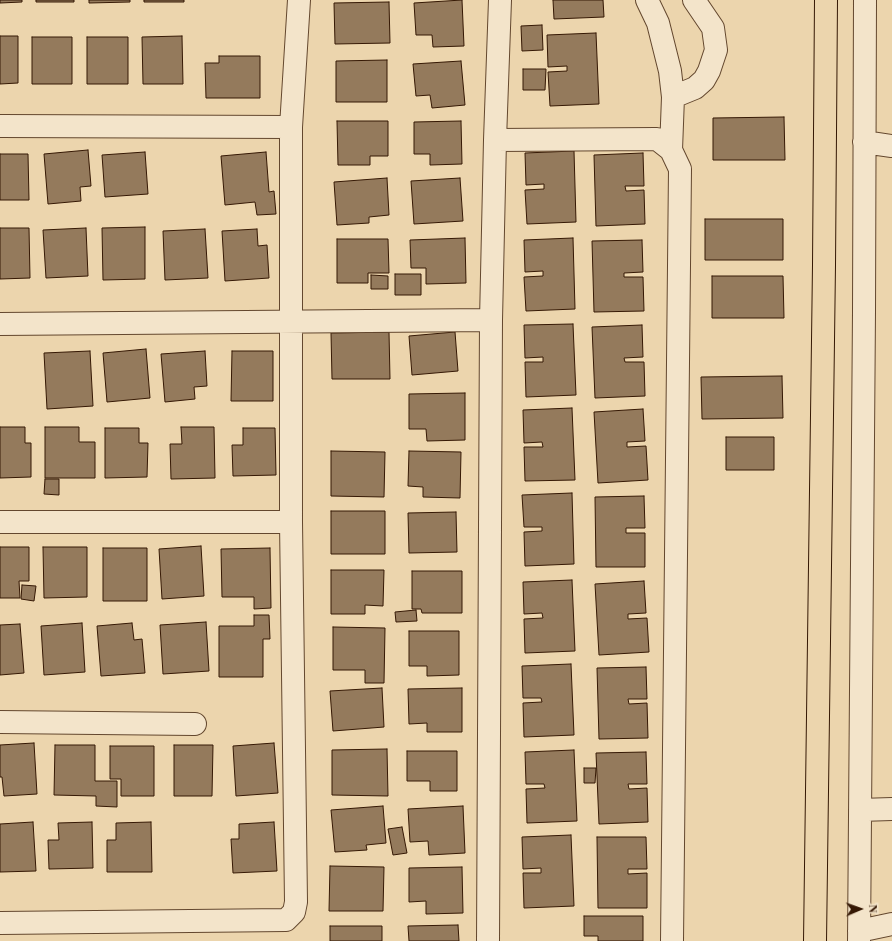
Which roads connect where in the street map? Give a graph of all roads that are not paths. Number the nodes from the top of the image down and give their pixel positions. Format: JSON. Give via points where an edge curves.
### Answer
{"nodes":[{"id":1,"x":299,"y":0,"type":"edge"},
{"id":2,"x":500,"y":0,"type":"edge"},
{"id":3,"x":647,"y":0,"type":"edge"},
{"id":4,"x":694,"y":0,"type":"edge"},
{"id":5,"x":826,"y":0,"type":"edge"},
{"id":6,"x":865,"y":0,"type":"edge"},
{"id":7,"x":673,"y":97,"type":"junction"},
{"id":8,"x":0,"y":126,"type":"edge"},
{"id":9,"x":291,"y":127,"type":"junction"},
{"id":10,"x":495,"y":140,"type":"junction"},
{"id":11,"x":864,"y":142,"type":"junction"},
{"id":12,"x":892,"y":146,"type":"edge"},
{"id":13,"x":671,"y":150,"type":"junction"},
{"id":14,"x":491,"y":320,"type":"junction"},
{"id":15,"x":290,"y":322,"type":"junction"},
{"id":16,"x":0,"y":324,"type":"edge"},
{"id":17,"x":0,"y":522,"type":"edge"},
{"id":18,"x":291,"y":522,"type":"junction"},
{"id":19,"x":0,"y":722,"type":"edge"},
{"id":20,"x":195,"y":724,"type":"dead end"},
{"id":21,"x":892,"y":809,"type":"edge"},
{"id":22,"x":860,"y":810,"type":"junction"},
{"id":23,"x":0,"y":923,"type":"edge"},
{"id":24,"x":892,"y":924,"type":"edge"},
{"id":25,"x":859,"y":936,"type":"edge"},
{"id":26,"x":488,"y":941,"type":"edge"},
{"id":27,"x":672,"y":941,"type":"edge"},
{"id":28,"x":814,"y":941,"type":"edge"}],
"edges":[{"from":1,"to":9,"type":"street"},
{"from":2,"to":10,"type":"street"},
{"from":3,"to":7,"type":"street","via":[[658,23]]},
{"from":4,"to":7,"type":"street","via":[[713,28],[716,50],[704,80],[696,88]]},
{"from":5,"to":28,"type":"main road"},
{"from":6,"to":11,"type":"street"},
{"from":7,"to":13,"type":"street"},
{"from":8,"to":9,"type":"street"},
{"from":9,"to":15,"type":"street"},
{"from":10,"to":13,"type":"street","via":[[657,139]]},
{"from":10,"to":14,"type":"street"},
{"from":11,"to":12,"type":"street"},
{"from":11,"to":22,"type":"street"},
{"from":13,"to":27,"type":"street","via":[[680,170]]},
{"from":14,"to":15,"type":"street"},
{"from":14,"to":26,"type":"street"},
{"from":15,"to":16,"type":"street"},
{"from":15,"to":18,"type":"street"},
{"from":17,"to":18,"type":"street"},
{"from":18,"to":23,"type":"street","via":[[296,902],[294,912],[286,920]]},
{"from":19,"to":20,"type":"street"},
{"from":21,"to":22,"type":"street"},
{"from":22,"to":25,"type":"street"},
{"from":24,"to":25,"type":"street"}]}
